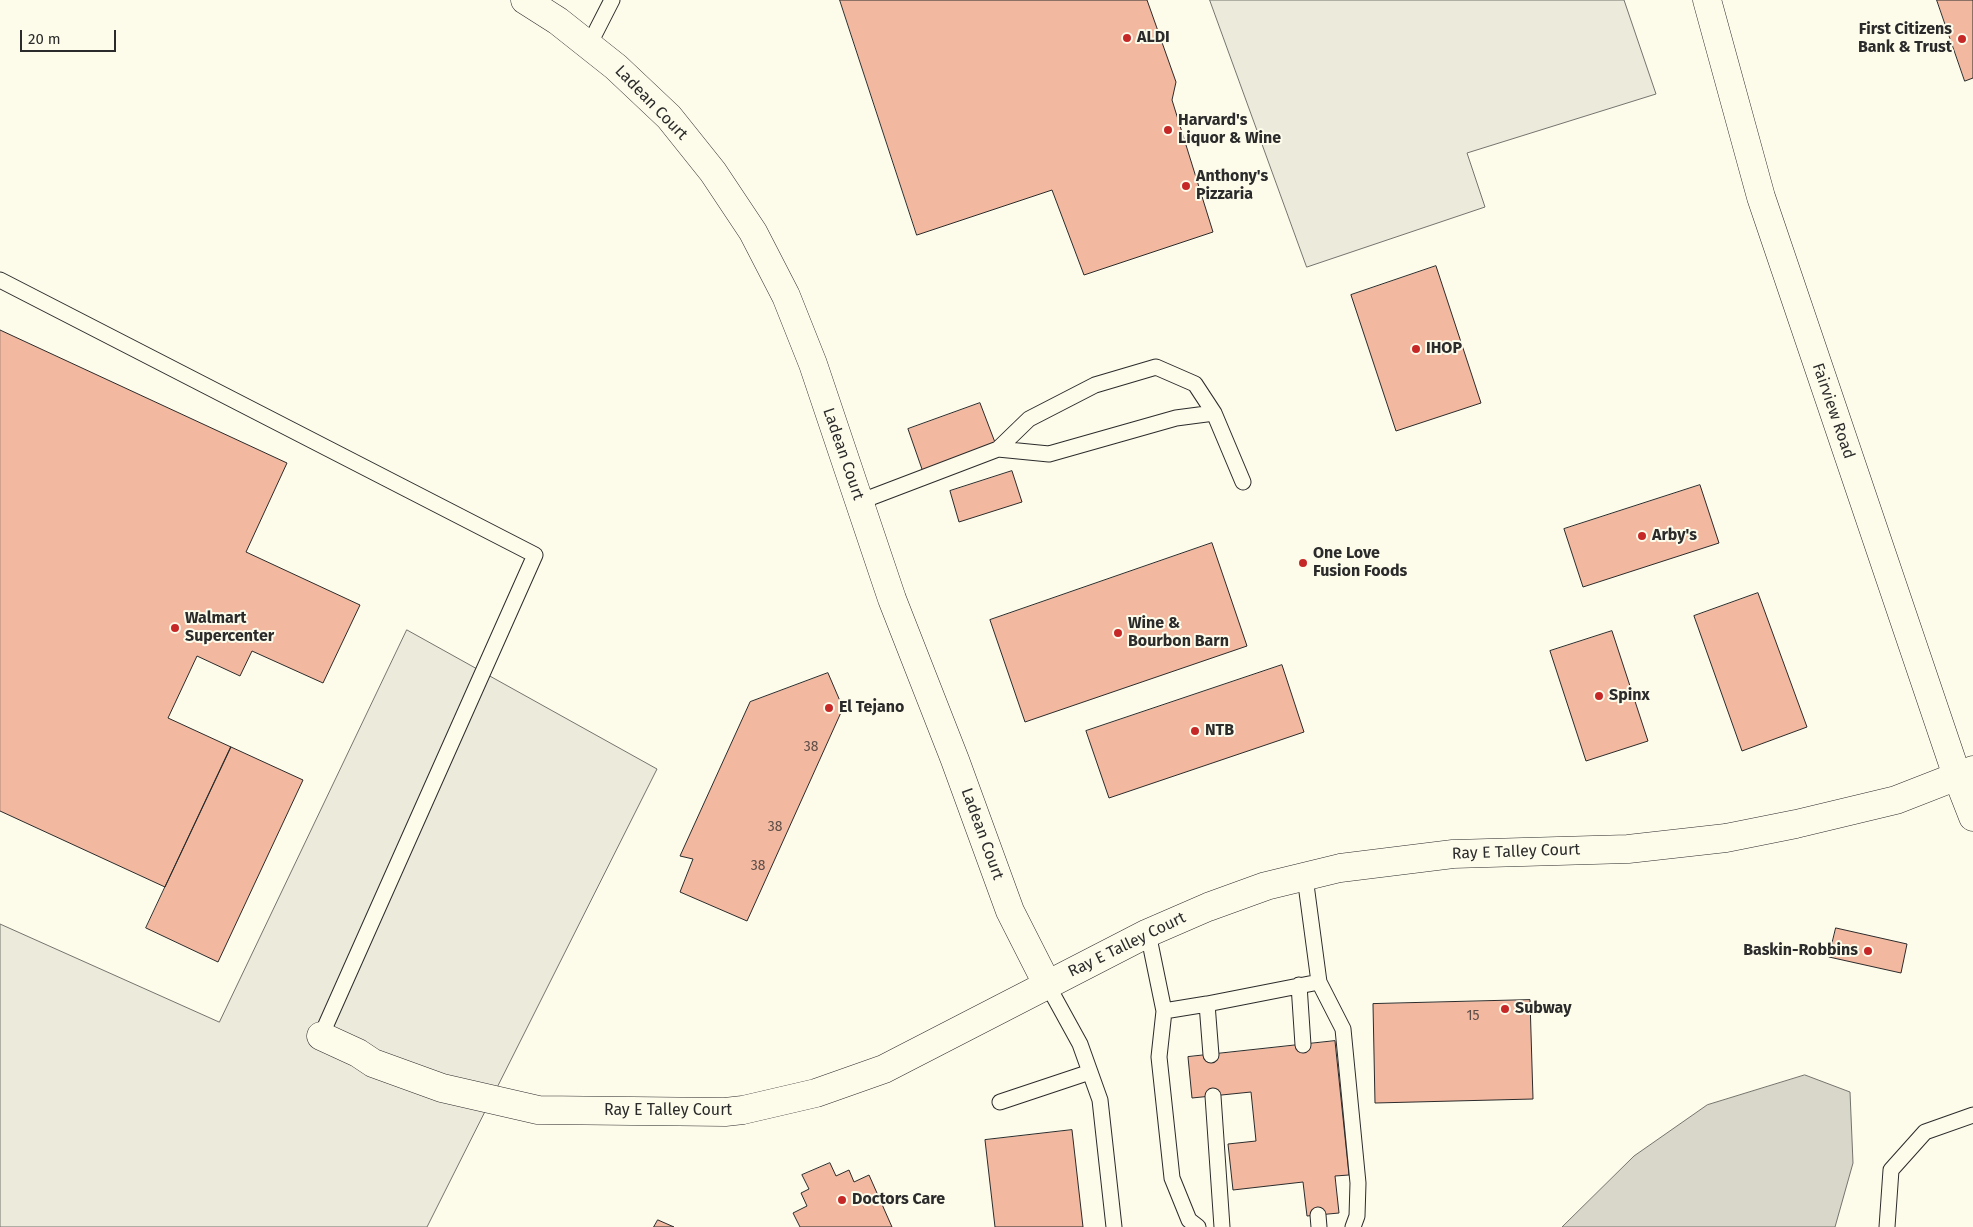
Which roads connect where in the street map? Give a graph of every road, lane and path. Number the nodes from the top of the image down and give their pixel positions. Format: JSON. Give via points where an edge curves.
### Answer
{"nodes":[{"id":1,"x":525,"y":0,"type":"edge"},
{"id":2,"x":612,"y":0,"type":"edge"},
{"id":3,"x":1707,"y":0,"type":"edge"},
{"id":4,"x":590,"y":45,"type":"junction"},
{"id":5,"x":0,"y":280,"type":"edge"},
{"id":6,"x":1214,"y":413,"type":"junction"},
{"id":7,"x":998,"y":449,"type":"junction"},
{"id":8,"x":1242,"y":482,"type":"dead end"},
{"id":9,"x":859,"y":502,"type":"junction"},
{"id":10,"x":1965,"y":773,"type":"edge"},
{"id":11,"x":1973,"y":817,"type":"edge"},
{"id":12,"x":1305,"y":877,"type":"junction"},
{"id":13,"x":1148,"y":933,"type":"junction"},
{"id":14,"x":1319,"y":982,"type":"junction"},
{"id":15,"x":1047,"y":984,"type":"junction"},
{"id":16,"x":1299,"y":984,"type":"junction"},
{"id":17,"x":1207,"y":1004,"type":"junction"},
{"id":18,"x":1164,"y":1011,"type":"junction"},
{"id":19,"x":321,"y":1036,"type":"joint"},
{"id":20,"x":1303,"y":1045,"type":"dead end"},
{"id":21,"x":1211,"y":1055,"type":"dead end"},
{"id":22,"x":1090,"y":1072,"type":"junction"},
{"id":23,"x":1213,"y":1096,"type":"dead end"},
{"id":24,"x":1000,"y":1102,"type":"dead end"},
{"id":25,"x":1973,"y":1115,"type":"edge"},
{"id":26,"x":1114,"y":1227,"type":"edge"},
{"id":27,"x":1198,"y":1227,"type":"edge"},
{"id":28,"x":1222,"y":1227,"type":"edge"},
{"id":29,"x":1354,"y":1227,"type":"edge"},
{"id":30,"x":1887,"y":1227,"type":"edge"}],
"edges":[{"from":1,"to":4,"type":"street","name":"Ladean Court"},
{"from":2,"to":4,"type":"lane"},
{"from":3,"to":10,"type":"street","name":"Fairview Road","via":[[1761,197]]},
{"from":4,"to":9,"type":"street","name":"Ladean Court","via":[[669,117],[714,172],[753,232],[786,296],[813,364]]},
{"from":5,"to":19,"type":"lane","via":[[535,555]]},
{"from":6,"to":7,"type":"lane","via":[[1176,418],[1049,454]]},
{"from":6,"to":7,"type":"lane","via":[[1195,384],[1156,367],[1095,386],[1029,419]]},
{"from":6,"to":8,"type":"lane"},
{"from":7,"to":9,"type":"lane"},
{"from":9,"to":15,"type":"street","name":"Ladean Court","via":[[892,599],[952,751],[1010,912]]},
{"from":10,"to":11,"type":"street","name":"Fairview Road"},
{"from":10,"to":12,"type":"street","name":"Ray E Talley Court","via":[[1896,800],[1726,838],[1628,849],[1453,854],[1340,868]]},
{"from":12,"to":13,"type":"street","name":"Ray E Talley Court","via":[[1266,886]]},
{"from":12,"to":14,"type":"lane"},
{"from":13,"to":15,"type":"street","name":"Ray E Talley Court"},
{"from":13,"to":18,"type":"lane"},
{"from":14,"to":16,"type":"lane"},
{"from":14,"to":29,"type":"lane","via":[[1343,1029],[1358,1183],[1358,1216]]},
{"from":15,"to":19,"type":"street","name":"Ray E Talley Court","via":[[884,1069],[816,1093],[725,1112],[538,1110],[442,1088],[373,1063]]},
{"from":15,"to":22,"type":"lane","via":[[1080,1044]]},
{"from":16,"to":17,"type":"lane"},
{"from":16,"to":20,"type":"lane"},
{"from":17,"to":18,"type":"lane"},
{"from":17,"to":21,"type":"lane"},
{"from":18,"to":27,"type":"lane","via":[[1159,1057],[1172,1178],[1189,1220]]},
{"from":22,"to":24,"type":"lane"},
{"from":22,"to":26,"type":"lane","via":[[1100,1100]]},
{"from":23,"to":28,"type":"lane"},
{"from":25,"to":30,"type":"lane","via":[[1925,1132],[1891,1170]]}]}
